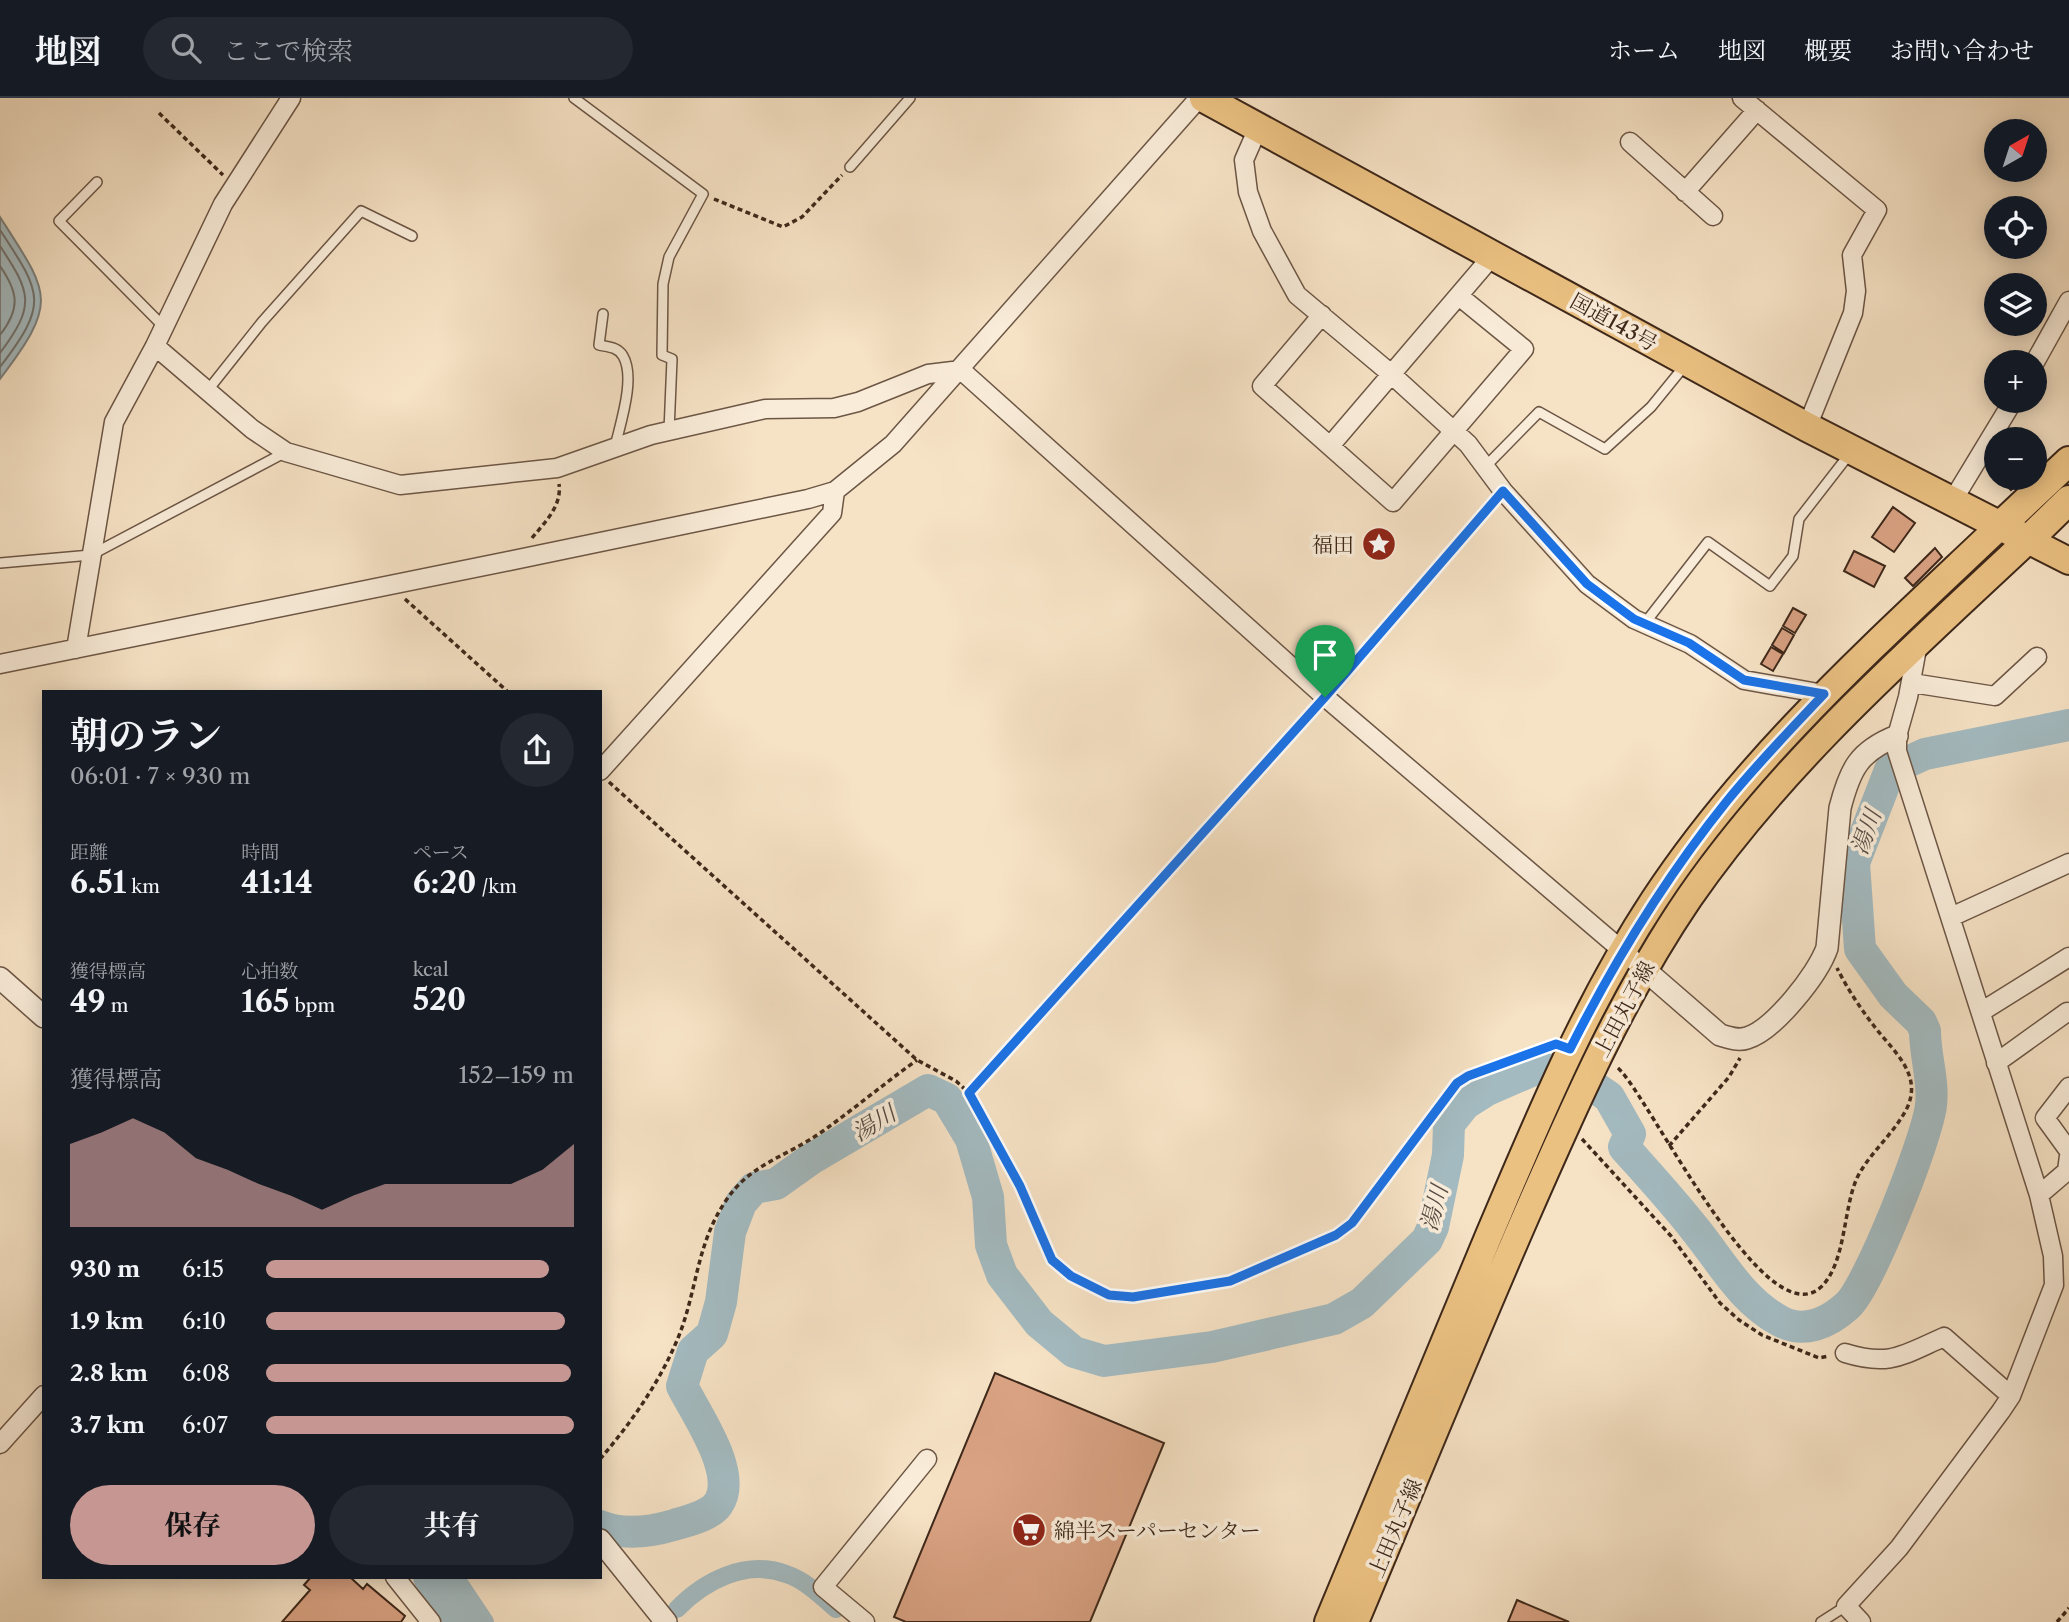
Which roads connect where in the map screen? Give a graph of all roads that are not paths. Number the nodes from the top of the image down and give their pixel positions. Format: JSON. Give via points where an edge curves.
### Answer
{"nodes":[{"id":1,"x":291,"y":98,"type":"edge"},
{"id":2,"x":574,"y":98,"type":"edge"},
{"id":3,"x":910,"y":98,"type":"edge"},
{"id":4,"x":1202,"y":98,"type":"edge"},
{"id":5,"x":1742,"y":98,"type":"edge"},
{"id":6,"x":1757,"y":110,"type":"junction"},
{"id":7,"x":1258,"y":128,"type":"junction"},
{"id":8,"x":1630,"y":142,"type":"dead end"},
{"id":9,"x":850,"y":167,"type":"road end"},
{"id":10,"x":97,"y":182,"type":"dead end"},
{"id":11,"x":1685,"y":192,"type":"junction"},
{"id":12,"x":1713,"y":216,"type":"dead end"},
{"id":13,"x":412,"y":236,"type":"dead end"},
{"id":14,"x":1494,"y":254,"type":"junction"},
{"id":15,"x":1459,"y":296,"type":"junction"},
{"id":16,"x":2069,"y":301,"type":"edge"},
{"id":17,"x":603,"y":314,"type":"dead end"},
{"id":18,"x":1322,"y":315,"type":"junction"},
{"id":19,"x":164,"y":327,"type":"junction"},
{"id":20,"x":155,"y":346,"type":"junction"},
{"id":21,"x":2042,"y":350,"type":"edge"},
{"id":22,"x":1687,"y":362,"type":"junction"},
{"id":23,"x":961,"y":370,"type":"junction"},
{"id":24,"x":1390,"y":373,"type":"junction"},
{"id":25,"x":208,"y":390,"type":"junction"},
{"id":26,"x":2006,"y":413,"type":"edge"},
{"id":27,"x":1807,"y":427,"type":"junction"},
{"id":28,"x":669,"y":431,"type":"junction"},
{"id":29,"x":1455,"y":433,"type":"junction"},
{"id":30,"x":1330,"y":446,"type":"junction"},
{"id":31,"x":614,"y":448,"type":"junction"},
{"id":32,"x":1852,"y":450,"type":"junction"},
{"id":33,"x":286,"y":452,"type":"junction"},
{"id":34,"x":2069,"y":461,"type":"edge"},
{"id":35,"x":1485,"y":467,"type":"junction"},
{"id":36,"x":835,"y":491,"type":"junction"},
{"id":37,"x":1503,"y":491,"type":"junction"},
{"id":38,"x":1952,"y":500,"type":"junction"},
{"id":39,"x":2069,"y":500,"type":"edge"},
{"id":40,"x":2000,"y":526,"type":"junction"},
{"id":41,"x":2028,"y":540,"type":"junction"},
{"id":42,"x":91,"y":555,"type":"junction"},
{"id":43,"x":2069,"y":561,"type":"edge"},
{"id":44,"x":0,"y":563,"type":"edge"},
{"id":45,"x":1645,"y":623,"type":"junction"},
{"id":46,"x":1918,"y":643,"type":"junction"},
{"id":47,"x":76,"y":649,"type":"junction"},
{"id":48,"x":2037,"y":657,"type":"dead end"},
{"id":49,"x":0,"y":664,"type":"edge"},
{"id":50,"x":1912,"y":683,"type":"junction"},
{"id":51,"x":1824,"y":694,"type":"junction"},
{"id":52,"x":1325,"y":697,"type":"junction"},
{"id":53,"x":1897,"y":744,"type":"junction"},
{"id":54,"x":602,"y":771,"type":"edge"},
{"id":55,"x":2069,"y":863,"type":"edge"},
{"id":56,"x":1951,"y":917,"type":"junction"},
{"id":57,"x":1623,"y":952,"type":"junction"},
{"id":58,"x":2069,"y":957,"type":"edge"},
{"id":59,"x":1645,"y":970,"type":"junction"},
{"id":60,"x":0,"y":978,"type":"edge"},
{"id":61,"x":1981,"y":1012,"type":"junction"},
{"id":62,"x":2067,"y":1012,"type":"dead end"},
{"id":63,"x":42,"y":1015,"type":"edge"},
{"id":64,"x":1996,"y":1063,"type":"junction"},
{"id":65,"x":2069,"y":1087,"type":"edge"},
{"id":66,"x":2069,"y":1153,"type":"edge"},
{"id":67,"x":2039,"y":1195,"type":"junction"},
{"id":68,"x":2062,"y":1284,"type":"edge"},
{"id":69,"x":1845,"y":1353,"type":"road end"},
{"id":70,"x":2011,"y":1396,"type":"junction"},
{"id":71,"x":42,"y":1397,"type":"edge"},
{"id":72,"x":0,"y":1444,"type":"edge"},
{"id":73,"x":927,"y":1459,"type":"dead end"},
{"id":74,"x":605,"y":1545,"type":"edge"},
{"id":75,"x":397,"y":1579,"type":"edge"},
{"id":76,"x":1846,"y":1606,"type":"junction"},
{"id":77,"x":431,"y":1622,"type":"edge"},
{"id":78,"x":666,"y":1622,"type":"edge"},
{"id":79,"x":865,"y":1622,"type":"edge"},
{"id":80,"x":1328,"y":1622,"type":"edge"},
{"id":81,"x":1355,"y":1622,"type":"edge"},
{"id":82,"x":1821,"y":1622,"type":"edge"},
{"id":83,"x":1861,"y":1622,"type":"edge"}],
"edges":[{"from":1,"to":19,"type":"street","via":[[234,186]]},
{"from":2,"to":28,"type":"lane","via":[[703,194],[669,257],[663,284],[662,355],[672,359]]},
{"from":3,"to":9,"type":"lane"},
{"from":4,"to":7,"type":"highway","name":"国道143号"},
{"from":4,"to":23,"type":"street"},
{"from":5,"to":6,"type":"street"},
{"from":6,"to":11,"type":"street"},
{"from":6,"to":27,"type":"street","via":[[1877,211],[1852,255],[1853,313]]},
{"from":7,"to":14,"type":"highway","name":"国道143号"},
{"from":7,"to":18,"type":"street","via":[[1244,160],[1248,192],[1262,231],[1297,295]]},
{"from":8,"to":11,"type":"street"},
{"from":10,"to":19,"type":"lane","via":[[60,221]]},
{"from":11,"to":12,"type":"street"},
{"from":13,"to":25,"type":"lane","via":[[361,211]]},
{"from":14,"to":15,"type":"street"},
{"from":14,"to":22,"type":"highway","name":"国道143号"},
{"from":15,"to":24,"type":"street"},
{"from":15,"to":29,"type":"street","via":[[1524,349]]},
{"from":16,"to":21,"type":"street"},
{"from":17,"to":31,"type":"lane","via":[[599,345],[622,354],[628,388]]},
{"from":18,"to":24,"type":"street"},
{"from":18,"to":30,"type":"street","via":[[1262,386]]},
{"from":19,"to":20,"type":"street"},
{"from":20,"to":25,"type":"street"},
{"from":20,"to":42,"type":"street","via":[[114,422]]},
{"from":22,"to":27,"type":"highway","name":"国道143号"},
{"from":22,"to":35,"type":"lane","via":[[1651,407],[1605,449],[1539,412]]},
{"from":23,"to":28,"type":"street","via":[[928,374],[834,408],[765,409]]},
{"from":23,"to":36,"type":"street","via":[[893,444]]},
{"from":23,"to":52,"type":"street"},
{"from":24,"to":29,"type":"street"},
{"from":24,"to":30,"type":"street"},
{"from":25,"to":33,"type":"street"},
{"from":26,"to":38,"type":"street"},
{"from":27,"to":32,"type":"highway","name":"国道143号"},
{"from":28,"to":31,"type":"street"},
{"from":29,"to":30,"type":"street","via":[[1393,502]]},
{"from":29,"to":35,"type":"street"},
{"from":31,"to":33,"type":"street","via":[[557,468],[400,485]]},
{"from":32,"to":38,"type":"highway","name":"国道143号"},
{"from":32,"to":45,"type":"lane","via":[[1799,519],[1793,556],[1770,586],[1708,542]]},
{"from":33,"to":42,"type":"lane"},
{"from":34,"to":40,"type":"highway"},
{"from":35,"to":37,"type":"street"},
{"from":36,"to":47,"type":"street","via":[[512,562]]},
{"from":36,"to":54,"type":"street","via":[[832,513]]},
{"from":37,"to":45,"type":"street","via":[[1587,584]]},
{"from":37,"to":52,"type":"lane"},
{"from":38,"to":40,"type":"highway","name":"国道143号"},
{"from":39,"to":41,"type":"highway"},
{"from":40,"to":41,"type":"highway","name":"国道143号"},
{"from":40,"to":51,"type":"main road","name":"上田丸子線"},
{"from":41,"to":43,"type":"main road"},
{"from":41,"to":46,"type":"main road","name":"上田丸子線"},
{"from":42,"to":44,"type":"lane"},
{"from":42,"to":47,"type":"street"},
{"from":45,"to":51,"type":"street","via":[[1689,643],[1744,680]]},
{"from":46,"to":50,"type":"street"},
{"from":46,"to":59,"type":"main road","name":"上田丸子線","via":[[1763,805],[1692,895]]},
{"from":47,"to":49,"type":"street"},
{"from":48,"to":50,"type":"street","via":[[1995,696]]},
{"from":50,"to":53,"type":"street"},
{"from":51,"to":57,"type":"main road","name":"上田丸子線","via":[[1706,828]]},
{"from":52,"to":57,"type":"street"},
{"from":53,"to":56,"type":"street"},
{"from":53,"to":59,"type":"street","via":[[1874,745],[1859,760],[1845,786],[1827,948],[1821,965],[1765,1031],[1746,1039],[1720,1035]]},
{"from":55,"to":56,"type":"street"},
{"from":56,"to":61,"type":"street"},
{"from":57,"to":59,"type":"street"},
{"from":57,"to":80,"type":"main road","name":"上田丸子線","via":[[1541,1112]]},
{"from":58,"to":61,"type":"street"},
{"from":59,"to":81,"type":"main road","name":"上田丸子線","via":[[1566,1126]]},
{"from":60,"to":63,"type":"street"},
{"from":61,"to":64,"type":"street"},
{"from":62,"to":64,"type":"street"},
{"from":64,"to":67,"type":"street"},
{"from":65,"to":66,"type":"street","via":[[2045,1118]]},
{"from":66,"to":67,"type":"street","via":[[2067,1171]]},
{"from":67,"to":68,"type":"street"},
{"from":68,"to":70,"type":"street"},
{"from":69,"to":70,"type":"street","via":[[1870,1361],[1894,1359],[1944,1337]]},
{"from":70,"to":76,"type":"street","via":[[1899,1548]]},
{"from":71,"to":72,"type":"street"},
{"from":73,"to":79,"type":"street","via":[[823,1587]]},
{"from":74,"to":78,"type":"street"},
{"from":75,"to":77,"type":"street"},
{"from":76,"to":82,"type":"lane"},
{"from":76,"to":83,"type":"street"}]}
